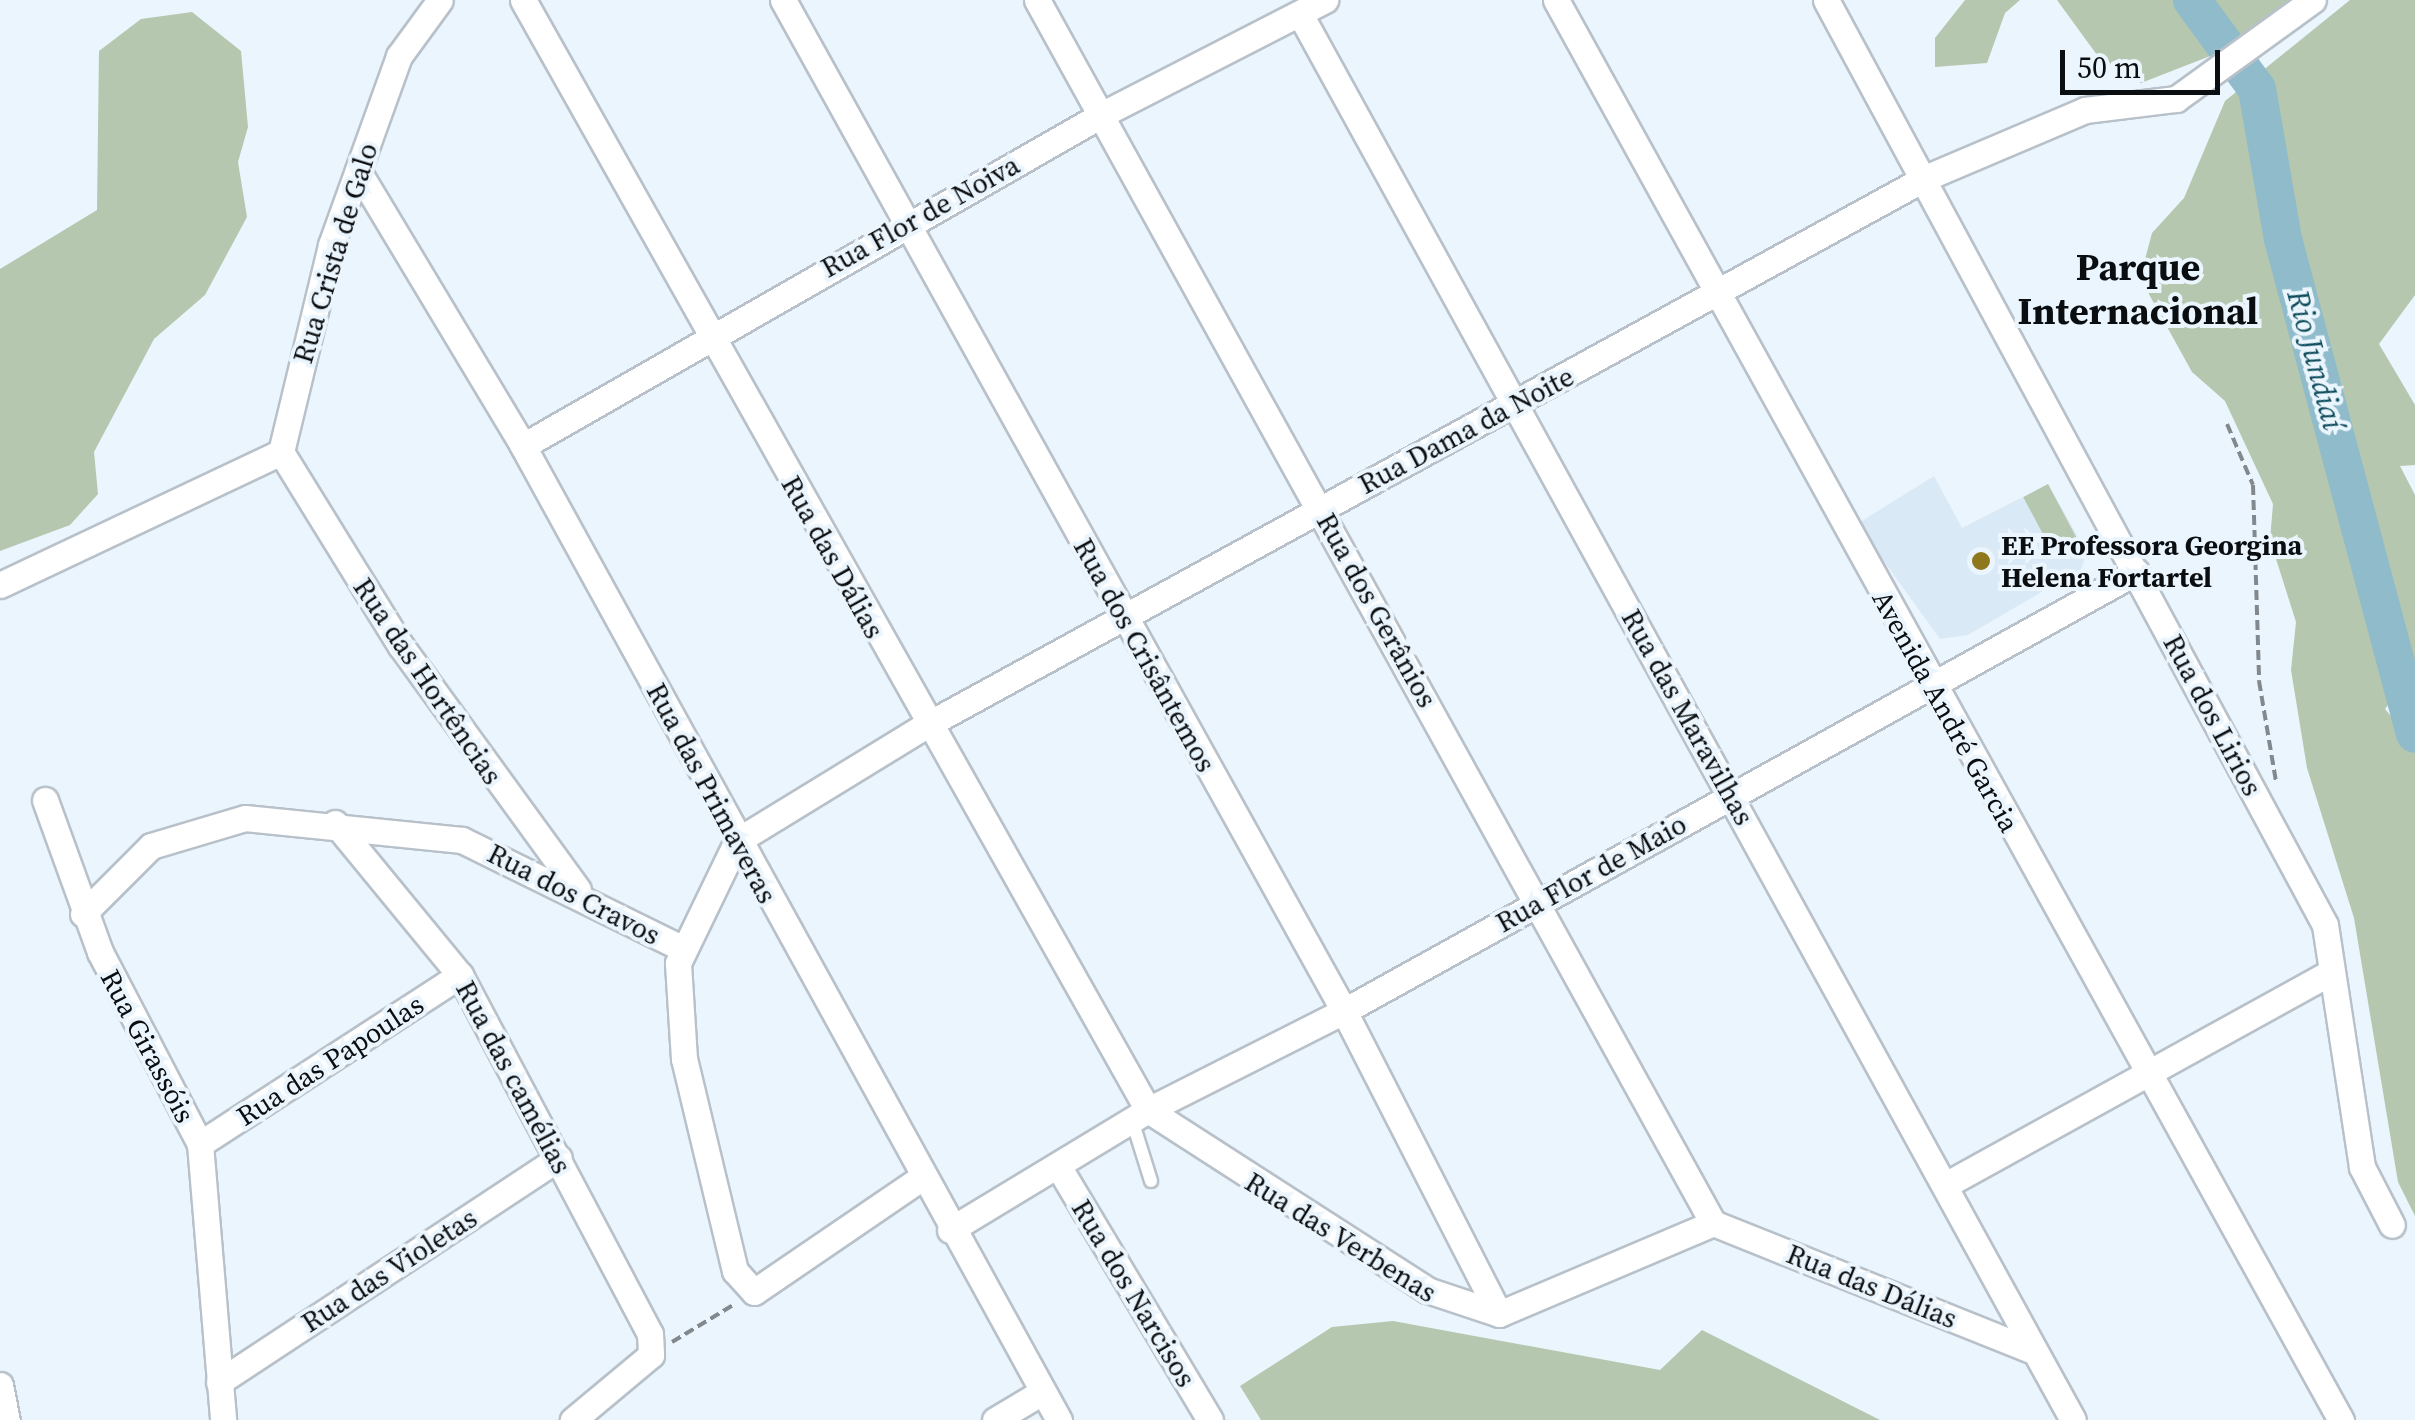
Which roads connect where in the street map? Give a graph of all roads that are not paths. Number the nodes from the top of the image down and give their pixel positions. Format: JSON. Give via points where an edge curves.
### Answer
{"nodes":[{"id":1,"x":440,"y":0,"type":"edge"},
{"id":2,"x":523,"y":0,"type":"edge"},
{"id":3,"x":783,"y":0,"type":"edge"},
{"id":4,"x":1037,"y":0,"type":"edge"},
{"id":5,"x":1325,"y":0,"type":"edge"},
{"id":6,"x":1556,"y":0,"type":"edge"},
{"id":7,"x":1826,"y":0,"type":"edge"},
{"id":8,"x":2313,"y":0,"type":"edge"},
{"id":9,"x":1300,"y":14,"type":"junction"},
{"id":10,"x":1103,"y":114,"type":"junction"},
{"id":11,"x":358,"y":170,"type":"junction"},
{"id":12,"x":1924,"y":178,"type":"junction"},
{"id":13,"x":906,"y":224,"type":"junction"},
{"id":14,"x":1716,"y":296,"type":"junction"},
{"id":15,"x":711,"y":334,"type":"junction"},
{"id":16,"x":1514,"y":404,"type":"junction"},
{"id":17,"x":524,"y":446,"type":"junction"},
{"id":18,"x":280,"y":452,"type":"junction"},
{"id":19,"x":1320,"y":508,"type":"junction"},
{"id":20,"x":2136,"y":572,"type":"junction"},
{"id":21,"x":0,"y":584,"type":"edge"},
{"id":22,"x":1124,"y":617,"type":"junction"},
{"id":23,"x":1931,"y":683,"type":"junction"},
{"id":24,"x":925,"y":726,"type":"junction"},
{"id":25,"x":1732,"y":796,"type":"junction"},
{"id":26,"x":45,"y":800,"type":"dead end"},
{"id":27,"x":335,"y":823,"type":"junction"},
{"id":28,"x":738,"y":842,"type":"junction"},
{"id":29,"x":1538,"y":900,"type":"junction"},
{"id":30,"x":588,"y":903,"type":"junction"},
{"id":31,"x":83,"y":914,"type":"junction"},
{"id":32,"x":678,"y":947,"type":"junction"},
{"id":33,"x":2331,"y":972,"type":"junction"},
{"id":34,"x":460,"y":975,"type":"junction"},
{"id":35,"x":1344,"y":1011,"type":"junction"},
{"id":36,"x":2145,"y":1076,"type":"junction"},
{"id":37,"x":1140,"y":1115,"type":"junction"},
{"id":38,"x":200,"y":1144,"type":"junction"},
{"id":39,"x":559,"y":1158,"type":"junction"},
{"id":40,"x":1058,"y":1166,"type":"junction"},
{"id":41,"x":921,"y":1178,"type":"junction"},
{"id":42,"x":1151,"y":1181,"type":"dead end"},
{"id":43,"x":1949,"y":1182,"type":"junction"},
{"id":44,"x":1713,"y":1222,"type":"junction"},
{"id":45,"x":2392,"y":1225,"type":"dead end"},
{"id":46,"x":950,"y":1230,"type":"junction"},
{"id":47,"x":1498,"y":1314,"type":"junction"},
{"id":48,"x":2031,"y":1350,"type":"junction"},
{"id":49,"x":219,"y":1382,"type":"junction"},
{"id":50,"x":0,"y":1385,"type":"edge"},
{"id":51,"x":1042,"y":1392,"type":"junction"},
{"id":52,"x":7,"y":1420,"type":"edge"},
{"id":53,"x":223,"y":1420,"type":"edge"},
{"id":54,"x":573,"y":1420,"type":"edge"},
{"id":55,"x":996,"y":1420,"type":"edge"},
{"id":56,"x":1059,"y":1420,"type":"edge"},
{"id":57,"x":1210,"y":1420,"type":"edge"},
{"id":58,"x":2073,"y":1420,"type":"edge"},
{"id":59,"x":2341,"y":1420,"type":"edge"}],
"edges":[{"from":1,"to":11,"type":"street","name":"Rua Crista de Galo","via":[[399,56]]},
{"from":2,"to":15,"type":"street","name":"Rua das Dálias"},
{"from":3,"to":13,"type":"street","name":"Rua dos Crisântemos"},
{"from":4,"to":10,"type":"street","name":"Rua dos Gerânios"},
{"from":5,"to":9,"type":"street","name":"Rua Flor de Noiva"},
{"from":6,"to":14,"type":"street","name":"Avenida André Garcia"},
{"from":7,"to":12,"type":"street","name":"Rua dos Lirios"},
{"from":8,"to":12,"type":"street","name":"Rua Dama da Noite","via":[[2225,72],[2176,99],[2085,110]]},
{"from":9,"to":10,"type":"street","name":"Rua Flor de Noiva"},
{"from":9,"to":16,"type":"street","name":"Rua das Maravilhas"},
{"from":10,"to":13,"type":"street","name":"Rua Flor de Noiva"},
{"from":10,"to":19,"type":"street","name":"Rua dos Gerânios"},
{"from":11,"to":17,"type":"street","name":"Rua das Primaveras"},
{"from":11,"to":18,"type":"street","name":"Rua Crista de Galo","via":[[310,315]]},
{"from":12,"to":14,"type":"street","name":"Rua Dama da Noite"},
{"from":12,"to":20,"type":"street","name":"Rua dos Lirios"},
{"from":13,"to":15,"type":"street","name":"Rua Flor de Noiva"},
{"from":13,"to":22,"type":"street","name":"Rua dos Crisântemos"},
{"from":14,"to":16,"type":"street","name":"Rua Dama da Noite"},
{"from":14,"to":23,"type":"street","name":"Avenida André Garcia"},
{"from":15,"to":17,"type":"street","name":"Rua Flor de Noiva"},
{"from":15,"to":24,"type":"street","name":"Rua das Dálias"},
{"from":16,"to":19,"type":"street","name":"Rua Dama da Noite"},
{"from":16,"to":25,"type":"street","name":"Rua das Maravilhas"},
{"from":17,"to":28,"type":"street","name":"Rua das Primaveras"},
{"from":18,"to":21,"type":"street"},
{"from":18,"to":30,"type":"street","name":"Rua das Hortências","via":[[412,662]]},
{"from":19,"to":22,"type":"street","name":"Rua Dama da Noite"},
{"from":19,"to":29,"type":"street","name":"Rua dos Gerânios"},
{"from":20,"to":23,"type":"street","name":"Rua Flor de Maio"},
{"from":20,"to":33,"type":"street","name":"Rua dos Lirios","via":[[2324,926]]},
{"from":22,"to":24,"type":"street","name":"Rua Dama da Noite"},
{"from":22,"to":35,"type":"street","name":"Rua dos Crisântemos"},
{"from":23,"to":25,"type":"street","name":"Rua Flor de Maio"},
{"from":23,"to":36,"type":"street","name":"Avenida André Garcia"},
{"from":24,"to":28,"type":"street","name":"Rua Dama da Noite"},
{"from":24,"to":37,"type":"street","name":"Rua das Dálias"},
{"from":25,"to":29,"type":"street","name":"Rua Flor de Maio"},
{"from":25,"to":43,"type":"street","name":"Rua das Maravilhas"},
{"from":26,"to":31,"type":"street","name":"Rua Girassóis"},
{"from":27,"to":30,"type":"street","name":"Rua dos Cravos","via":[[462,840]]},
{"from":27,"to":31,"type":"street","name":"Rua dos Cravos","via":[[245,818],[172,834]]},
{"from":27,"to":34,"type":"street","name":"Rua das camélias"},
{"from":28,"to":32,"type":"street","name":"Rua Dama da Noite"},
{"from":28,"to":41,"type":"street","name":"Rua das Primaveras"},
{"from":29,"to":35,"type":"street","name":"Rua Flor de Maio"},
{"from":29,"to":44,"type":"street","name":"Rua dos Gerânios"},
{"from":30,"to":32,"type":"street","name":"Rua dos Cravos"},
{"from":31,"to":38,"type":"street","name":"Rua Girassóis"},
{"from":32,"to":41,"type":"street","name":"Rua dos Cravos","via":[[684,1059],[719,1232],[754,1292]]},
{"from":33,"to":36,"type":"street"},
{"from":33,"to":45,"type":"street","name":"Rua dos Lirios","via":[[2362,1167]]},
{"from":34,"to":38,"type":"street","name":"Rua das Papoulas"},
{"from":34,"to":39,"type":"street","name":"Rua das camélias"},
{"from":35,"to":37,"type":"street","name":"Rua Flor de Maio"},
{"from":35,"to":47,"type":"street","name":"Rua dos Crisântemos"},
{"from":36,"to":43,"type":"street"},
{"from":36,"to":59,"type":"street","name":"Avenida André Garcia"},
{"from":37,"to":40,"type":"street"},
{"from":37,"to":42,"type":"lane"},
{"from":37,"to":47,"type":"street","name":"Rua das Verbenas","via":[[1451,1304]]},
{"from":38,"to":49,"type":"street","name":"Rua Girassóis"},
{"from":39,"to":49,"type":"street","name":"Rua das Violetas"},
{"from":39,"to":54,"type":"street","name":"Rua das camélias","via":[[642,1315],[651,1355]]},
{"from":40,"to":46,"type":"street"},
{"from":40,"to":57,"type":"street","name":"Rua dos Narcisos"},
{"from":41,"to":46,"type":"street","name":"Rua das Primaveras"},
{"from":43,"to":48,"type":"street","name":"Rua das Maravilhas"},
{"from":44,"to":47,"type":"street"},
{"from":44,"to":48,"type":"street","name":"Rua das Dálias"},
{"from":46,"to":51,"type":"street","name":"Rua das Primaveras"},
{"from":48,"to":58,"type":"street","name":"Rua das Maravilhas"},
{"from":49,"to":53,"type":"street","name":"Rua Girassóis"},
{"from":50,"to":52,"type":"street"},
{"from":51,"to":55,"type":"street"},
{"from":51,"to":56,"type":"street","name":"Rua das Primaveras"}]}
